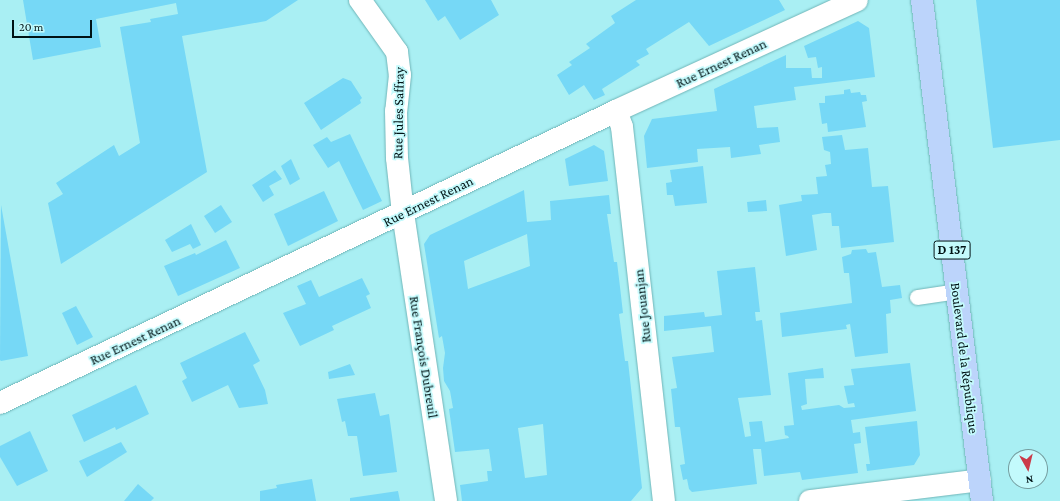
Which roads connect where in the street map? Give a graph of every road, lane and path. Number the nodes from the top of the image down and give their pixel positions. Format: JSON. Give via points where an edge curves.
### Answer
{"nodes":[{"id":1,"x":360,"y":0,"type":"edge"},
{"id":2,"x":857,"y":0,"type":"edge"},
{"id":3,"x":922,"y":0,"type":"edge"},
{"id":4,"x":616,"y":111,"type":"junction"},
{"id":5,"x":403,"y":213,"type":"junction"},
{"id":6,"x":957,"y":291,"type":"junction"},
{"id":7,"x":917,"y":297,"type":"dead end"},
{"id":8,"x":0,"y":404,"type":"edge"},
{"id":9,"x":981,"y":490,"type":"edge"},
{"id":10,"x":446,"y":501,"type":"edge"},
{"id":11,"x":664,"y":501,"type":"edge"},
{"id":12,"x":810,"y":501,"type":"edge"}],
"edges":[{"from":1,"to":5,"type":"street","name":"Rue Jules Saffray","via":[[398,52],[400,75],[396,111],[397,158]]},
{"from":2,"to":4,"type":"street","name":"Rue Ernest Renan"},
{"from":3,"to":6,"type":"main road","name":"Boulevard de la République","number":"D 137"},
{"from":4,"to":5,"type":"street","name":"Rue Ernest Renan"},
{"from":4,"to":11,"type":"street","name":"Rue Jouanjan","via":[[622,127]]},
{"from":5,"to":8,"type":"street","name":"Rue Ernest Renan"},
{"from":5,"to":10,"type":"street","name":"Rue François Dubreuil"},
{"from":6,"to":7,"type":"lane"},
{"from":6,"to":9,"type":"main road","name":"Boulevard de la République","number":"D 137"},
{"from":9,"to":12,"type":"street"}]}
